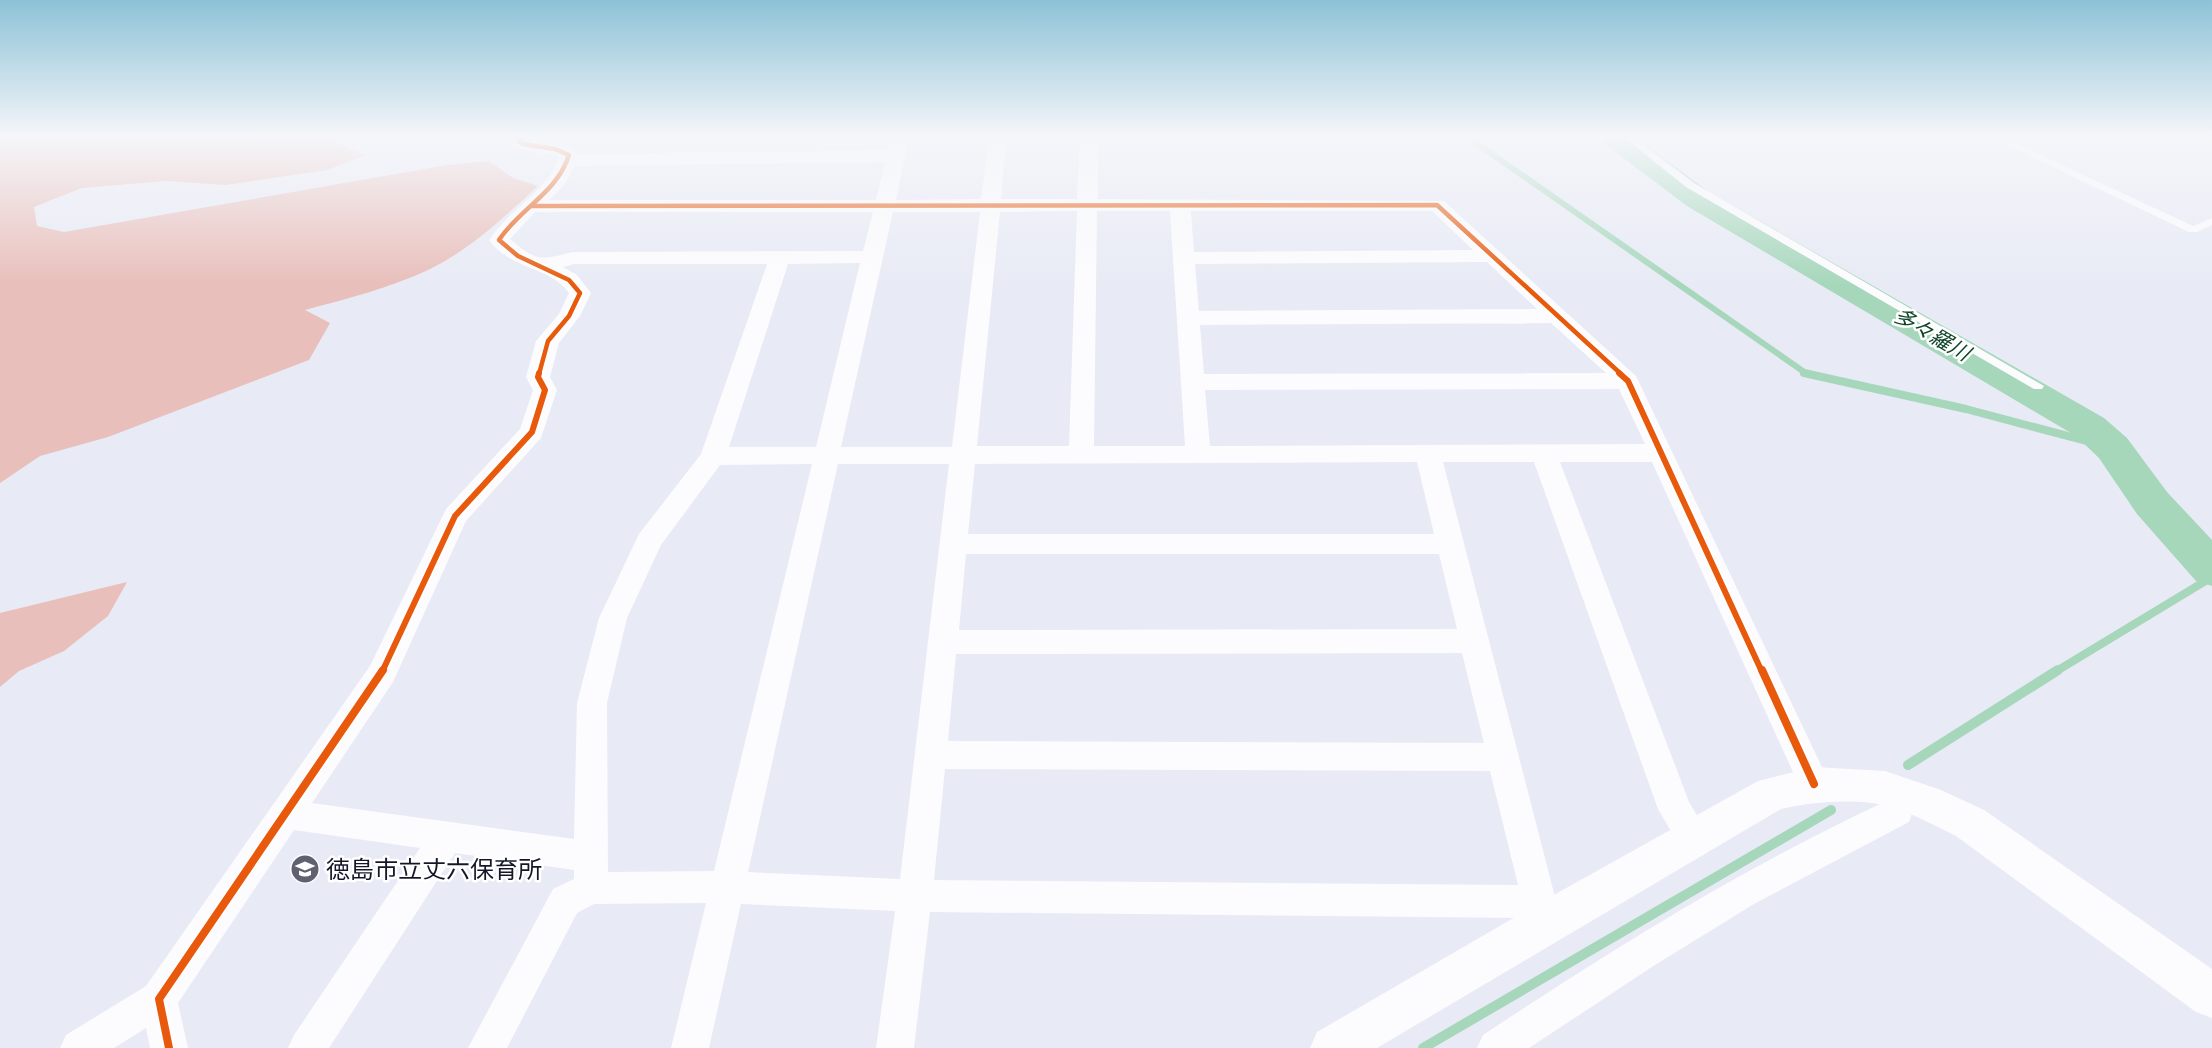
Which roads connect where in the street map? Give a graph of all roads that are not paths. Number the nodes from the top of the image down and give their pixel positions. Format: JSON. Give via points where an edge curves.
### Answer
{"nodes":[{"id":1,"x":553,"y":187,"type":"edge"},
{"id":2,"x":889,"y":187,"type":"edge"},
{"id":3,"x":994,"y":187,"type":"edge"},
{"id":4,"x":1088,"y":187,"type":"edge"},
{"id":5,"x":1693,"y":187,"type":"edge"},
{"id":6,"x":2101,"y":187,"type":"edge"},
{"id":7,"x":885,"y":205,"type":"junction"},
{"id":8,"x":992,"y":205,"type":"junction"},
{"id":9,"x":1088,"y":205,"type":"junction"},
{"id":10,"x":1180,"y":205,"type":"junction"},
{"id":11,"x":532,"y":206,"type":"junction"},
{"id":12,"x":2212,"y":221,"type":"edge"},
{"id":13,"x":1492,"y":256,"type":"junction"},
{"id":14,"x":780,"y":257,"type":"junction"},
{"id":15,"x":873,"y":257,"type":"junction"},
{"id":16,"x":1184,"y":258,"type":"junction"},
{"id":17,"x":543,"y":266,"type":"junction"},
{"id":18,"x":1557,"y":316,"type":"junction"},
{"id":19,"x":1188,"y":318,"type":"junction"},
{"id":20,"x":1628,"y":381,"type":"junction"},
{"id":21,"x":1193,"y":382,"type":"junction"},
{"id":22,"x":2038,"y":386,"type":"dead end"},
{"id":23,"x":1661,"y":453,"type":"junction"},
{"id":24,"x":1544,"y":454,"type":"junction"},
{"id":25,"x":1428,"y":455,"type":"junction"},
{"id":26,"x":713,"y":456,"type":"junction"},
{"id":27,"x":827,"y":456,"type":"junction"},
{"id":28,"x":964,"y":456,"type":"junction"},
{"id":29,"x":1081,"y":456,"type":"junction"},
{"id":30,"x":1198,"y":456,"type":"junction"},
{"id":31,"x":954,"y":544,"type":"junction"},
{"id":32,"x":1450,"y":544,"type":"junction"},
{"id":33,"x":1474,"y":640,"type":"junction"},
{"id":34,"x":944,"y":642,"type":"junction"},
{"id":35,"x":931,"y":755,"type":"junction"},
{"id":36,"x":1503,"y":757,"type":"junction"},
{"id":37,"x":1814,"y":784,"type":"junction"},
{"id":38,"x":1896,"y":791,"type":"junction"},
{"id":39,"x":287,"y":814,"type":"junction"},
{"id":40,"x":447,"y":837,"type":"junction"},
{"id":41,"x":1693,"y":837,"type":"junction"},
{"id":42,"x":591,"y":873,"type":"junction"},
{"id":43,"x":727,"y":887,"type":"junction"},
{"id":44,"x":915,"y":896,"type":"junction"},
{"id":45,"x":1544,"y":911,"type":"junction"},
{"id":46,"x":2212,"y":996,"type":"edge"},
{"id":47,"x":159,"y":999,"type":"junction"},
{"id":48,"x":79,"y":1048,"type":"edge"},
{"id":49,"x":169,"y":1048,"type":"edge"},
{"id":50,"x":307,"y":1048,"type":"edge"},
{"id":51,"x":487,"y":1048,"type":"edge"},
{"id":52,"x":690,"y":1048,"type":"edge"},
{"id":53,"x":895,"y":1048,"type":"edge"},
{"id":54,"x":1333,"y":1048,"type":"edge"},
{"id":55,"x":1496,"y":1048,"type":"edge"}],
"edges":[{"from":1,"to":11,"type":"street"},
{"from":2,"to":7,"type":"street"},
{"from":3,"to":8,"type":"street"},
{"from":4,"to":9,"type":"street"},
{"from":5,"to":22,"type":"lane"},
{"from":6,"to":12,"type":"lane","via":[[2193,230]]},
{"from":7,"to":8,"type":"street"},
{"from":7,"to":11,"type":"street"},
{"from":7,"to":15,"type":"street"},
{"from":8,"to":9,"type":"street"},
{"from":8,"to":28,"type":"street"},
{"from":9,"to":10,"type":"street"},
{"from":9,"to":29,"type":"street"},
{"from":10,"to":13,"type":"street","via":[[1437,205]]},
{"from":10,"to":16,"type":"street"},
{"from":11,"to":17,"type":"street","via":[[515,219],[499,240],[520,257]]},
{"from":13,"to":16,"type":"street"},
{"from":13,"to":18,"type":"street"},
{"from":14,"to":15,"type":"street"},
{"from":14,"to":17,"type":"street","via":[[573,258]]},
{"from":14,"to":26,"type":"street"},
{"from":15,"to":27,"type":"street"},
{"from":16,"to":19,"type":"street"},
{"from":17,"to":39,"type":"street","via":[[577,286],[580,293],[543,354],[538,377],[545,390],[532,432],[455,516],[382,673]]},
{"from":18,"to":19,"type":"street"},
{"from":18,"to":20,"type":"street"},
{"from":19,"to":21,"type":"street"},
{"from":20,"to":21,"type":"street"},
{"from":20,"to":23,"type":"street"},
{"from":21,"to":30,"type":"street"},
{"from":23,"to":24,"type":"street"},
{"from":23,"to":37,"type":"street"},
{"from":24,"to":25,"type":"street"},
{"from":24,"to":41,"type":"street","via":[[1675,808]]},
{"from":25,"to":30,"type":"street"},
{"from":25,"to":32,"type":"street"},
{"from":26,"to":27,"type":"street"},
{"from":26,"to":42,"type":"street","via":[[649,540],[613,618],[592,703]]},
{"from":27,"to":28,"type":"street"},
{"from":27,"to":43,"type":"street"},
{"from":28,"to":29,"type":"street"},
{"from":28,"to":31,"type":"street"},
{"from":29,"to":30,"type":"street"},
{"from":31,"to":32,"type":"street"},
{"from":31,"to":34,"type":"street"},
{"from":32,"to":33,"type":"street"},
{"from":33,"to":34,"type":"street"},
{"from":33,"to":36,"type":"street"},
{"from":34,"to":35,"type":"street"},
{"from":35,"to":36,"type":"street"},
{"from":35,"to":44,"type":"street"},
{"from":36,"to":45,"type":"street"},
{"from":37,"to":38,"type":"street","via":[[1848,783]]},
{"from":37,"to":41,"type":"street","via":[[1772,793]]},
{"from":38,"to":46,"type":"street","via":[[1970,823]]},
{"from":38,"to":55,"type":"street","via":[[1897,812],[1827,843],[1658,941]]},
{"from":39,"to":40,"type":"street"},
{"from":39,"to":47,"type":"street"},
{"from":40,"to":42,"type":"street"},
{"from":40,"to":50,"type":"street"},
{"from":41,"to":45,"type":"street"},
{"from":42,"to":43,"type":"street"},
{"from":42,"to":51,"type":"street","via":[[565,901]]},
{"from":43,"to":44,"type":"street"},
{"from":43,"to":52,"type":"street"},
{"from":44,"to":45,"type":"street"},
{"from":44,"to":53,"type":"street"},
{"from":45,"to":54,"type":"street"},
{"from":47,"to":48,"type":"street"},
{"from":47,"to":49,"type":"street"}]}
